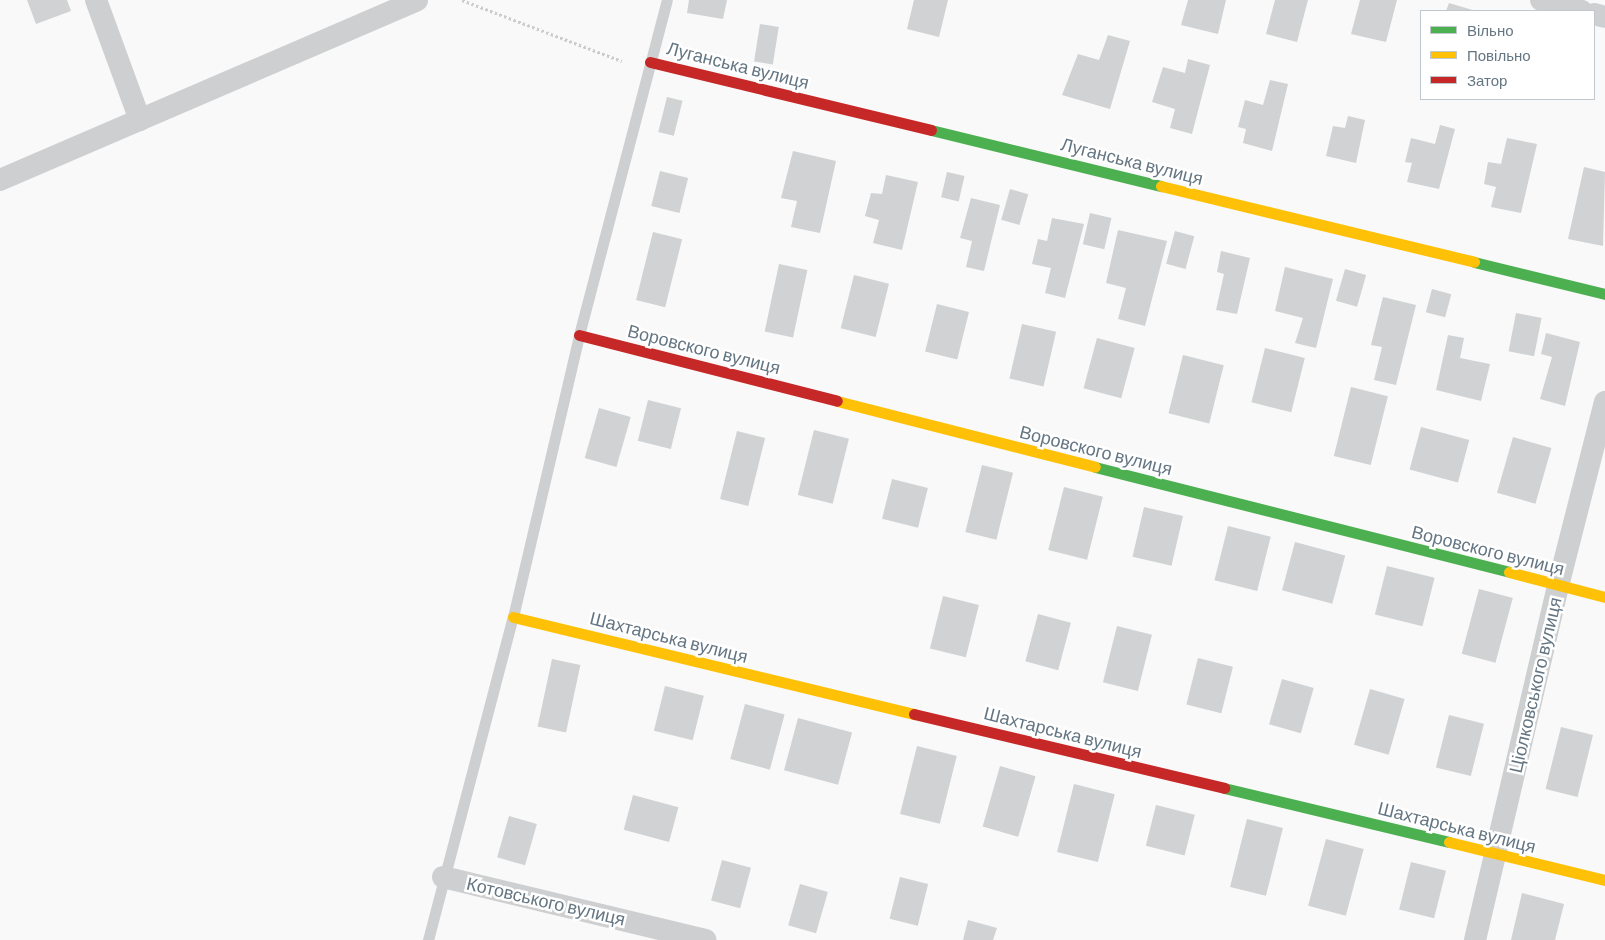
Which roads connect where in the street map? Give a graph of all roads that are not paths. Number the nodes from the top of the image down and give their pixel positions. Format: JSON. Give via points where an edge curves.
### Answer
{"nodes":[{"id":1,"x":96,"y":0,"type":"edge"},
{"id":2,"x":667,"y":0,"type":"edge"},
{"id":3,"x":1541,"y":0,"type":"edge"},
{"id":4,"x":404,"y":3,"type":"edge"},
{"id":5,"x":1578,"y":10,"type":"edge"},
{"id":6,"x":650,"y":62,"type":"junction"},
{"id":7,"x":140,"y":120,"type":"junction"},
{"id":8,"x":0,"y":180,"type":"edge"},
{"id":9,"x":1605,"y":294,"type":"edge"},
{"id":10,"x":579,"y":335,"type":"junction"},
{"id":11,"x":1605,"y":402,"type":"edge"},
{"id":12,"x":1558,"y":586,"type":"junction"},
{"id":13,"x":1605,"y":597,"type":"edge"},
{"id":14,"x":513,"y":617,"type":"junction"},
{"id":15,"x":1496,"y":855,"type":"junction"},
{"id":16,"x":443,"y":877,"type":"junction"},
{"id":17,"x":1605,"y":880,"type":"edge"},
{"id":18,"x":428,"y":940,"type":"edge"},
{"id":19,"x":706,"y":940,"type":"edge"},
{"id":20,"x":1476,"y":940,"type":"edge"}],
"edges":[{"from":1,"to":7,"type":"street"},
{"from":2,"to":6,"type":"lane"},
{"from":3,"to":5,"type":"street"},
{"from":4,"to":7,"type":"street"},
{"from":6,"to":9,"type":"street","name":"Луганська вулиця"},
{"from":6,"to":10,"type":"lane"},
{"from":7,"to":8,"type":"street"},
{"from":10,"to":12,"type":"street","name":"Воровского вулиця"},
{"from":10,"to":14,"type":"lane"},
{"from":11,"to":12,"type":"street","name":"Ціолковського вулиця"},
{"from":12,"to":13,"type":"street","name":"Воровского вулиця"},
{"from":12,"to":15,"type":"street","name":"Ціолковського вулиця"},
{"from":14,"to":15,"type":"street","name":"Шахтарська вулиця"},
{"from":14,"to":16,"type":"lane"},
{"from":15,"to":17,"type":"street","name":"Шахтарська вулиця"},
{"from":15,"to":20,"type":"street","name":"Ціолковського вулиця"},
{"from":16,"to":18,"type":"lane"},
{"from":16,"to":19,"type":"street","name":"Котовського вулиця"}]}
